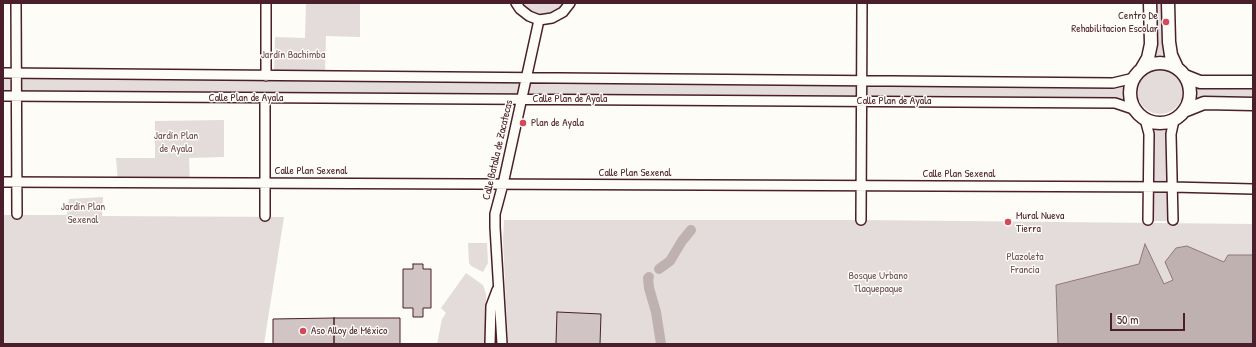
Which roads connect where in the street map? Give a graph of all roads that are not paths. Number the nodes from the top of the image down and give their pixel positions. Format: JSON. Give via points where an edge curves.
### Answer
{"nodes":[{"id":1,"x":16,"y":3,"type":"edge"},
{"id":2,"x":266,"y":3,"type":"edge"},
{"id":3,"x":516,"y":3,"type":"edge"},
{"id":4,"x":570,"y":3,"type":"edge"},
{"id":5,"x":862,"y":3,"type":"edge"},
{"id":6,"x":1150,"y":3,"type":"edge"},
{"id":7,"x":1168,"y":3,"type":"edge"},
{"id":8,"x":539,"y":20,"type":"junction"},
{"id":9,"x":1181,"y":72,"type":"junction"},
{"id":10,"x":3,"y":73,"type":"edge"},
{"id":11,"x":16,"y":73,"type":"junction"},
{"id":12,"x":1137,"y":74,"type":"junction"},
{"id":13,"x":266,"y":76,"type":"junction"},
{"id":14,"x":527,"y":78,"type":"junction"},
{"id":15,"x":862,"y":81,"type":"junction"},
{"id":16,"x":1253,"y":82,"type":"edge"},
{"id":17,"x":3,"y":96,"type":"edge"},
{"id":18,"x":16,"y":97,"type":"junction"},
{"id":19,"x":266,"y":98,"type":"junction"},
{"id":20,"x":522,"y":99,"type":"junction"},
{"id":21,"x":861,"y":101,"type":"junction"},
{"id":22,"x":1253,"y":104,"type":"edge"},
{"id":23,"x":1136,"y":110,"type":"junction"},
{"id":24,"x":1184,"y":111,"type":"junction"},
{"id":25,"x":1145,"y":119,"type":"junction"},
{"id":26,"x":1174,"y":120,"type":"junction"},
{"id":27,"x":3,"y":182,"type":"edge"},
{"id":28,"x":17,"y":182,"type":"junction"},
{"id":29,"x":265,"y":183,"type":"junction"},
{"id":30,"x":503,"y":184,"type":"junction"},
{"id":31,"x":861,"y":186,"type":"junction"},
{"id":32,"x":1148,"y":187,"type":"junction"},
{"id":33,"x":1172,"y":187,"type":"junction"},
{"id":34,"x":1253,"y":189,"type":"edge"},
{"id":35,"x":17,"y":214,"type":"dead end"},
{"id":36,"x":265,"y":216,"type":"dead end"},
{"id":37,"x":861,"y":220,"type":"dead end"},
{"id":38,"x":1148,"y":220,"type":"dead end"},
{"id":39,"x":1173,"y":220,"type":"dead end"},
{"id":40,"x":498,"y":286,"type":"junction"},
{"id":41,"x":490,"y":344,"type":"edge"},
{"id":42,"x":502,"y":344,"type":"edge"}],
"edges":[{"from":1,"to":11,"type":"street"},
{"from":2,"to":13,"type":"street"},
{"from":3,"to":8,"type":"street","via":[[529,16]]},
{"from":4,"to":8,"type":"street","via":[[563,12],[552,18]]},
{"from":5,"to":15,"type":"street"},
{"from":6,"to":12,"type":"street","via":[[1151,44],[1148,58]]},
{"from":7,"to":9,"type":"street","via":[[1171,55]]},
{"from":8,"to":14,"type":"street","name":"Calle Batalla de Zacatecas"},
{"from":9,"to":12,"type":"street","via":[[1168,64],[1158,63],[1149,65]]},
{"from":9,"to":16,"type":"street","via":[[1200,82]]},
{"from":9,"to":24,"type":"street","via":[[1190,91],[1190,100]]},
{"from":10,"to":11,"type":"street","name":"Calle Plan de Ayala"},
{"from":11,"to":13,"type":"street","name":"Calle Plan de Ayala"},
{"from":11,"to":18,"type":"street"},
{"from":12,"to":15,"type":"street","name":"Calle Plan de Ayala","via":[[1113,83]]},
{"from":12,"to":23,"type":"street","via":[[1130,89],[1131,100]]},
{"from":13,"to":14,"type":"street","name":"Calle Plan de Ayala"},
{"from":14,"to":15,"type":"street","name":"Calle Plan de Ayala"},
{"from":14,"to":20,"type":"street","name":"Calle Batalla de Zacatecas"},
{"from":15,"to":21,"type":"street"},
{"from":17,"to":18,"type":"street","name":"Calle Plan de Ayala"},
{"from":18,"to":19,"type":"street","name":"Calle Plan de Ayala"},
{"from":18,"to":28,"type":"street"},
{"from":19,"to":20,"type":"street","name":"Calle Plan de Ayala"},
{"from":19,"to":29,"type":"street"},
{"from":20,"to":21,"type":"street","name":"Calle Plan de Ayala"},
{"from":20,"to":30,"type":"street","name":"Calle Batalla de Zacatecas"},
{"from":21,"to":23,"type":"street","name":"Calle Plan de Ayala","via":[[1115,103]]},
{"from":21,"to":31,"type":"street"},
{"from":22,"to":24,"type":"street","via":[[1204,103]]},
{"from":23,"to":25,"type":"street"},
{"from":24,"to":26,"type":"street"},
{"from":25,"to":26,"type":"street","via":[[1164,123]]},
{"from":25,"to":32,"type":"street","via":[[1149,134]]},
{"from":26,"to":33,"type":"street","via":[[1171,134]]},
{"from":27,"to":28,"type":"street","name":"Calle Plan Sexenal"},
{"from":28,"to":29,"type":"street","name":"Calle Plan Sexenal"},
{"from":28,"to":35,"type":"street"},
{"from":29,"to":30,"type":"street","name":"Calle Plan Sexenal"},
{"from":29,"to":36,"type":"street"},
{"from":30,"to":31,"type":"street","name":"Calle Plan Sexenal"},
{"from":30,"to":40,"type":"street","name":"Calle Batalla de Zacatecas","via":[[495,219]]},
{"from":31,"to":32,"type":"street","name":"Calle Plan Sexenal"},
{"from":31,"to":37,"type":"street"},
{"from":32,"to":33,"type":"street","name":"Calle Plan Sexenal"},
{"from":32,"to":38,"type":"street"},
{"from":33,"to":34,"type":"street","name":"Calle Plan Sexenal"},
{"from":33,"to":39,"type":"street"},
{"from":40,"to":41,"type":"street","name":"Calle Batalla de Zacatecas","via":[[491,306]]},
{"from":40,"to":42,"type":"street","name":"Calle Batalla de Zacatecas"}]}
